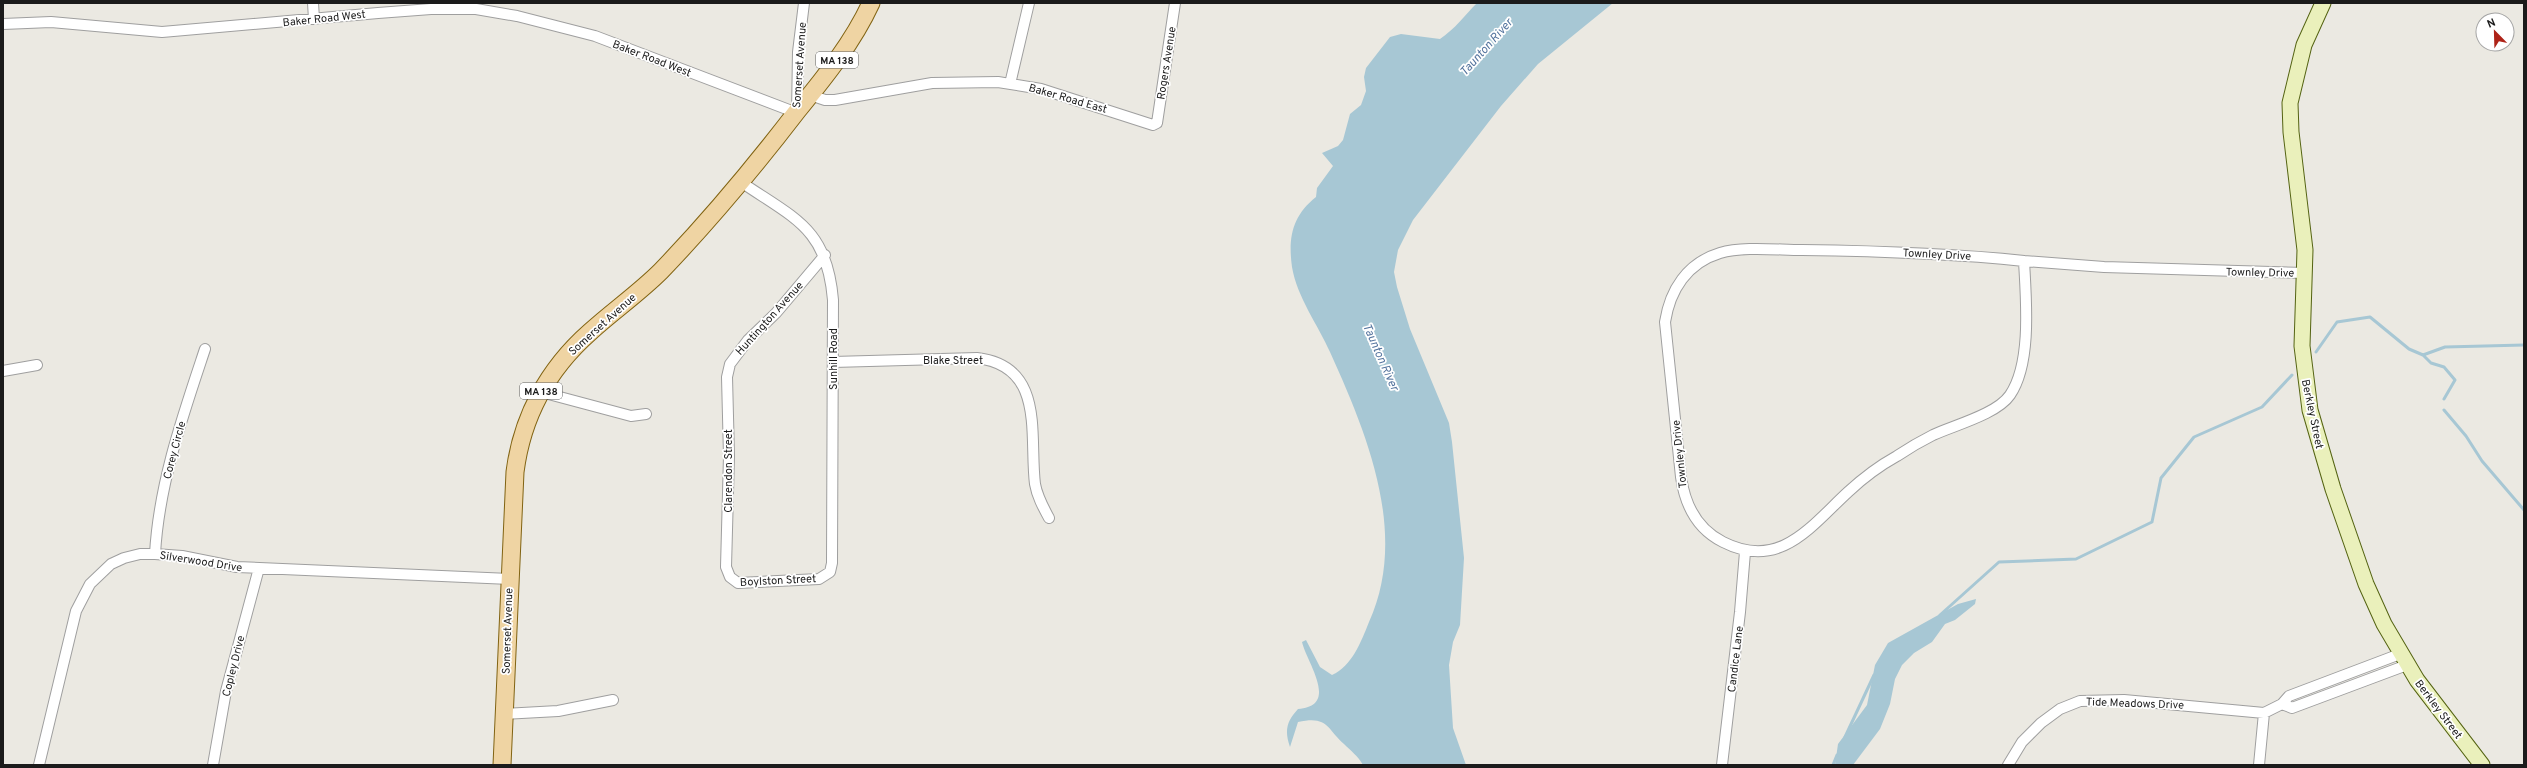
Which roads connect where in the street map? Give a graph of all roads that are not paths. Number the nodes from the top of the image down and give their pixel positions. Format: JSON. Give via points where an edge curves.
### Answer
{"nodes":[{"id":1,"x":313,"y":3,"type":"edge"},
{"id":2,"x":804,"y":3,"type":"edge"},
{"id":3,"x":871,"y":3,"type":"edge"},
{"id":4,"x":1029,"y":3,"type":"edge"},
{"id":5,"x":1175,"y":3,"type":"edge"},
{"id":6,"x":2323,"y":3,"type":"edge"},
{"id":7,"x":314,"y":19,"type":"junction"},
{"id":8,"x":3,"y":24,"type":"edge"},
{"id":9,"x":1010,"y":84,"type":"junction"},
{"id":10,"x":810,"y":95,"type":"junction"},
{"id":11,"x":797,"y":113,"type":"junction"},
{"id":12,"x":1157,"y":123,"type":"joint"},
{"id":13,"x":741,"y":182,"type":"junction"},
{"id":14,"x":825,"y":256,"type":"junction"},
{"id":15,"x":2024,"y":261,"type":"junction"},
{"id":16,"x":2305,"y":273,"type":"junction"},
{"id":17,"x":205,"y":349,"type":"dead end"},
{"id":18,"x":833,"y":362,"type":"junction"},
{"id":19,"x":730,"y":364,"type":"joint"},
{"id":20,"x":37,"y":365,"type":"dead end"},
{"id":21,"x":3,"y":371,"type":"edge"},
{"id":22,"x":541,"y":392,"type":"junction"},
{"id":23,"x":646,"y":414,"type":"dead end"},
{"id":24,"x":1049,"y":518,"type":"dead end"},
{"id":25,"x":1745,"y":552,"type":"junction"},
{"id":26,"x":155,"y":554,"type":"junction"},
{"id":27,"x":259,"y":568,"type":"junction"},
{"id":28,"x":827,"y":575,"type":"joint"},
{"id":29,"x":730,"y":577,"type":"joint"},
{"id":30,"x":510,"y":579,"type":"junction"},
{"id":31,"x":2404,"y":659,"type":"junction"},
{"id":32,"x":613,"y":700,"type":"dead end"},
{"id":33,"x":2264,"y":713,"type":"junction"},
{"id":34,"x":504,"y":714,"type":"junction"},
{"id":35,"x":39,"y":765,"type":"edge"},
{"id":36,"x":213,"y":765,"type":"edge"},
{"id":37,"x":502,"y":765,"type":"edge"},
{"id":38,"x":1722,"y":765,"type":"edge"},
{"id":39,"x":2008,"y":765,"type":"edge"},
{"id":40,"x":2259,"y":765,"type":"edge"},
{"id":41,"x":2482,"y":765,"type":"edge"}],
"edges":[{"from":1,"to":7,"type":"street"},
{"from":2,"to":11,"type":"street","name":"Somerset Avenue","via":[[798,52]]},
{"from":3,"to":10,"type":"main road","number":"MA 138","via":[[850,40]]},
{"from":4,"to":9,"type":"street"},
{"from":5,"to":12,"type":"street","name":"Rogers Avenue"},
{"from":6,"to":16,"type":"main road","name":"Berkley Street","via":[[2304,45],[2290,103],[2291,132],[2303,227]]},
{"from":7,"to":8,"type":"street","name":"Baker Road West","via":[[162,32],[51,22]]},
{"from":7,"to":11,"type":"street","name":"Baker Road West","via":[[436,9],[476,9],[517,16],[595,36]]},
{"from":9,"to":10,"type":"street","name":"Baker Road East","via":[[983,81],[932,83],[835,100]]},
{"from":9,"to":12,"type":"street","name":"Baker Road East","via":[[1041,89],[1153,125]]},
{"from":10,"to":11,"type":"main road","number":"MA 138"},
{"from":11,"to":13,"type":"main road","name":"Somerset Avenue","number":"MA 138"},
{"from":13,"to":14,"type":"street","name":"Sunhill Road","via":[[806,228]]},
{"from":13,"to":22,"type":"main road","name":"Somerset Avenue","number":"MA 138","via":[[660,272],[570,351]]},
{"from":14,"to":18,"type":"street","name":"Sunhill Road","via":[[833,300]]},
{"from":14,"to":19,"type":"street","name":"Huntington Avenue","via":[[776,313],[743,346]]},
{"from":15,"to":16,"type":"street","name":"Townley Drive","via":[[2098,267]]},
{"from":15,"to":25,"type":"street","via":[[2024,349],[2019,375],[2009,396],[2000,404],[1933,435],[1863,478],[1794,541],[1773,549]]},
{"from":15,"to":25,"type":"street","name":"Townley Drive","via":[[1942,253],[1731,251],[1700,263],[1681,279],[1671,295],[1665,322],[1683,491],[1691,511],[1705,530],[1716,539]]},
{"from":16,"to":31,"type":"main road","name":"Berkley Street","via":[[2303,356],[2311,418],[2366,584]]},
{"from":17,"to":26,"type":"street","name":"Corey Circle","via":[[168,471],[156,531]]},
{"from":18,"to":24,"type":"street","name":"Blake Street","via":[[977,358],[987,359],[1006,368],[1021,383],[1029,401],[1033,423],[1035,484]]},
{"from":18,"to":28,"type":"street","name":"Sunhill Road","via":[[832,563]]},
{"from":19,"to":29,"type":"street","name":"Clarendon Street","via":[[727,377],[729,482],[726,567]]},
{"from":20,"to":21,"type":"street"},
{"from":22,"to":23,"type":"street","via":[[631,416]]},
{"from":22,"to":30,"type":"main road","name":"Somerset Avenue","number":"MA 138","via":[[527,422],[517,455]]},
{"from":25,"to":38,"type":"street","name":"Candice Lane"},
{"from":26,"to":27,"type":"street","name":"Silverwood Drive","via":[[182,556],[236,567]]},
{"from":26,"to":35,"type":"street","name":"Silverwood Drive","via":[[140,554],[111,564],[82,595]]},
{"from":27,"to":30,"type":"street","name":"Silverwood Drive"},
{"from":27,"to":36,"type":"street","name":"Copley Drive","via":[[231,672]]},
{"from":28,"to":29,"type":"street","name":"Boylston Street","via":[[815,579],[742,584]]},
{"from":30,"to":34,"type":"main road","name":"Somerset Avenue","number":"MA 138"},
{"from":31,"to":33,"type":"street","via":[[2292,708],[2282,704]]},
{"from":31,"to":41,"type":"main road","name":"Berkley Street"},
{"from":32,"to":34,"type":"street","via":[[558,711]]},
{"from":33,"to":39,"type":"street","name":"Tide Meadows Drive","via":[[2124,700],[2080,701],[2060,709],[2041,723],[2022,742]]},
{"from":33,"to":40,"type":"street"},
{"from":34,"to":37,"type":"main road","name":"Somerset Avenue","number":"MA 138"}]}
